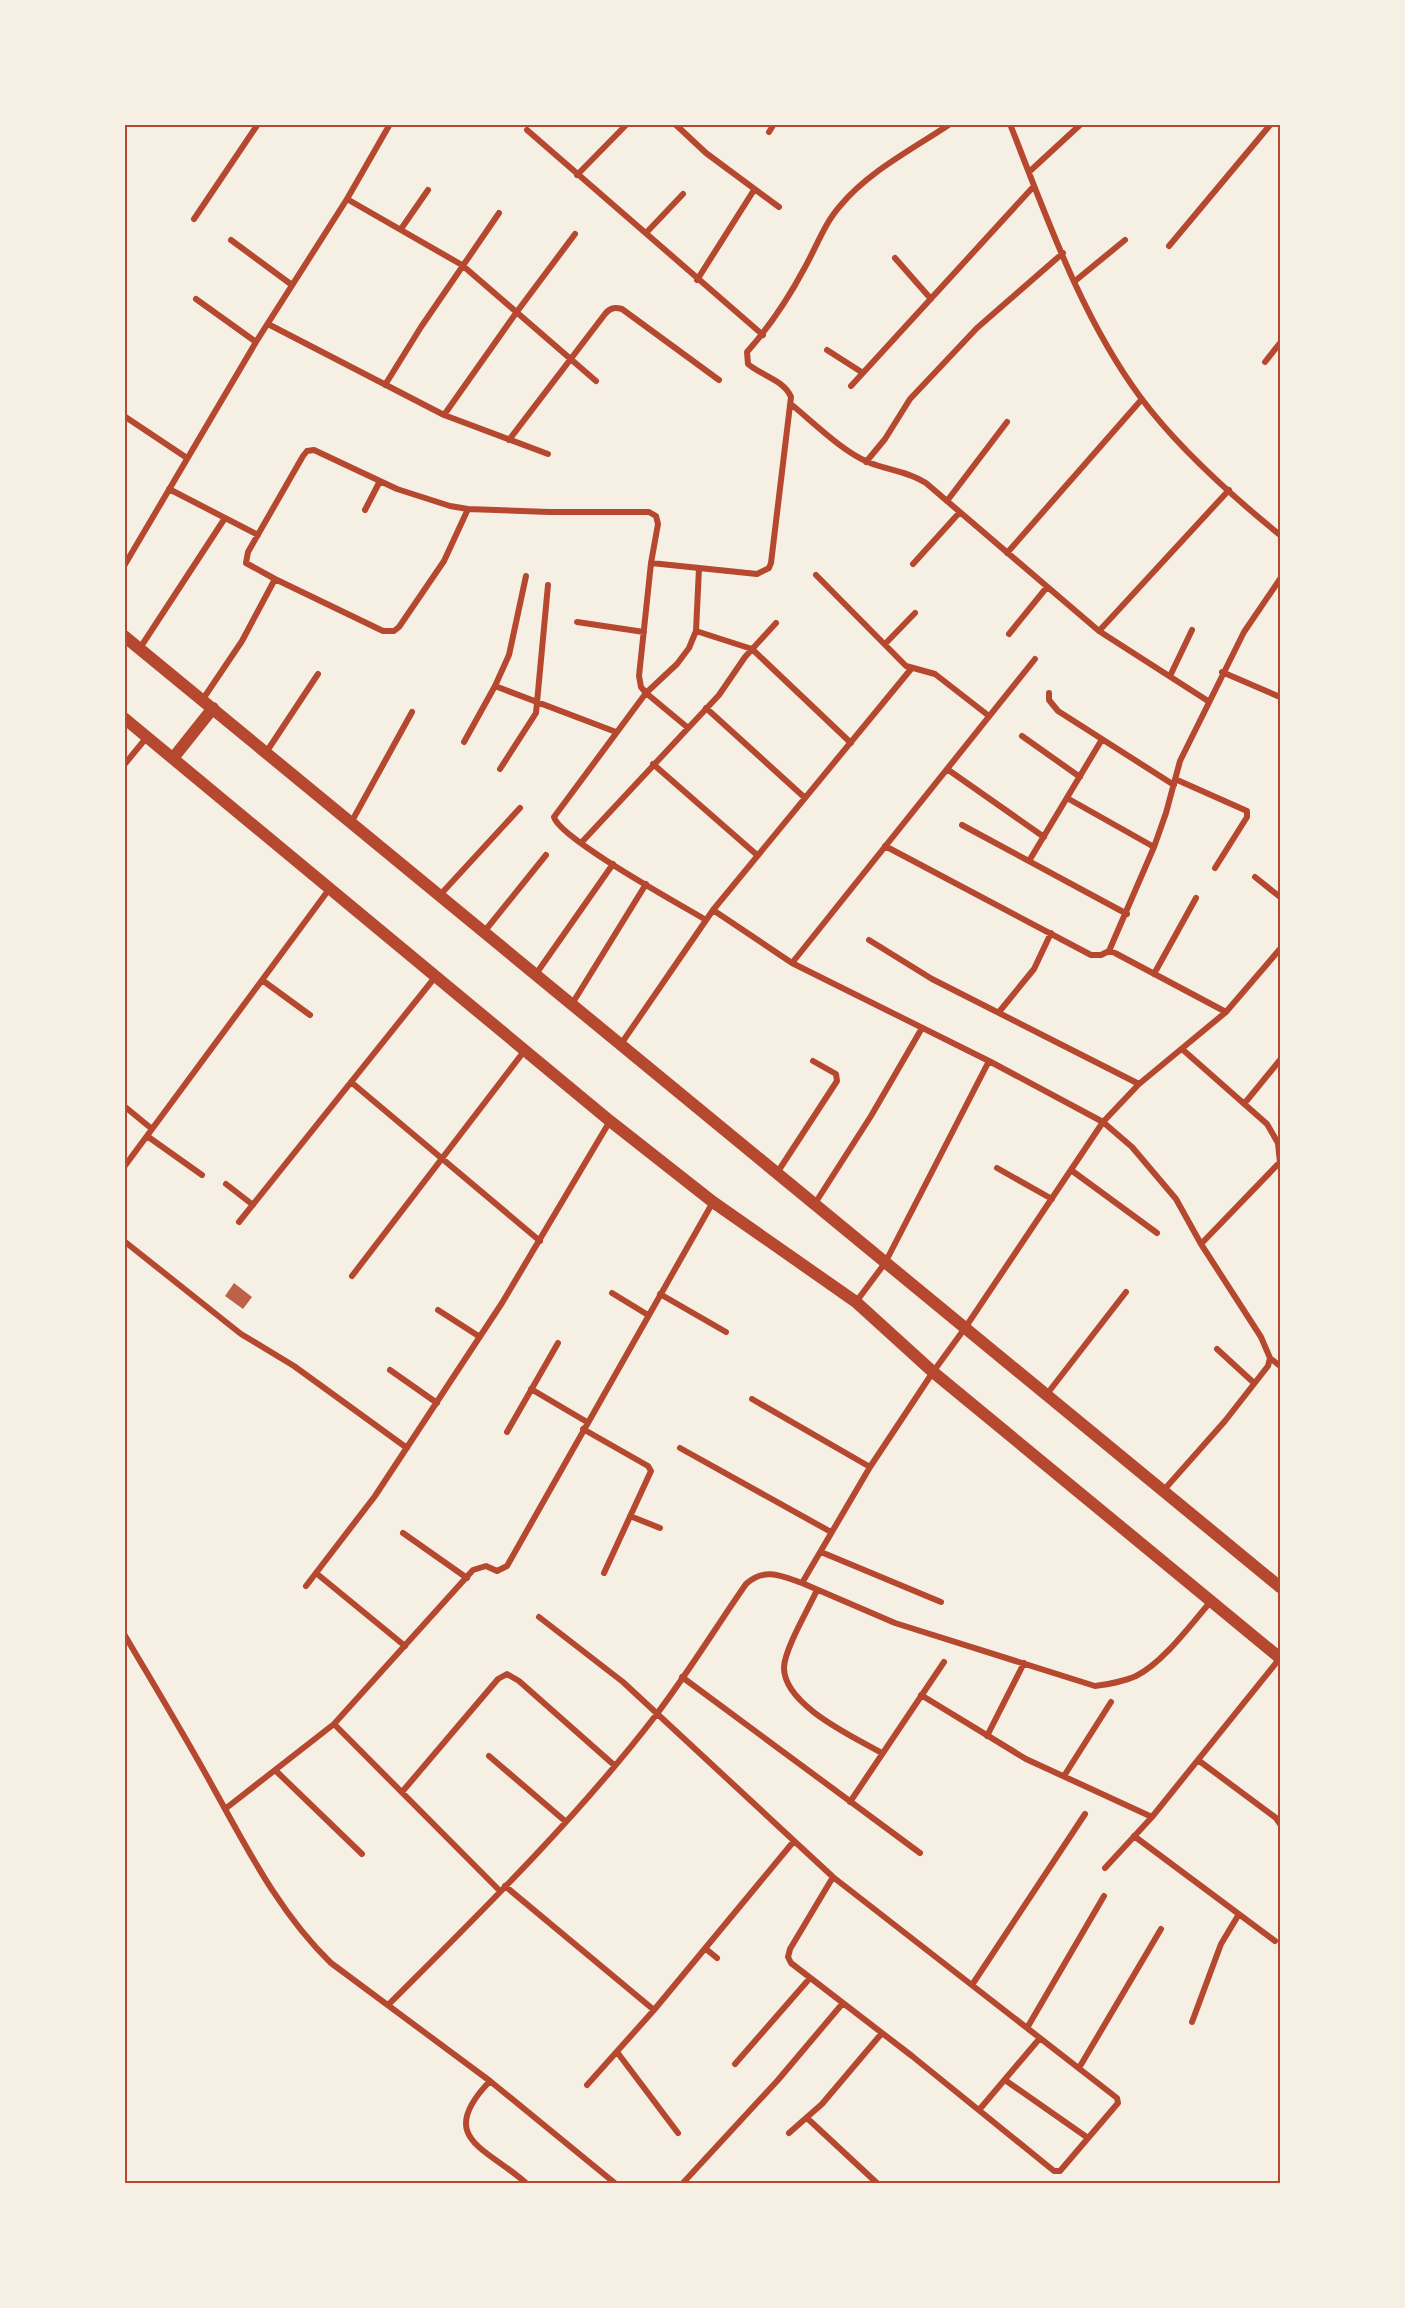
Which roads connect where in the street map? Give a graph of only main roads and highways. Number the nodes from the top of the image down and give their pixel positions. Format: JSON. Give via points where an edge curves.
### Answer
{"nodes":[{"id":1,"x":124,"y":636,"type":"edge"},
{"id":2,"x":213,"y":708,"type":"junction"},
{"id":3,"x":124,"y":718,"type":"edge"},
{"id":4,"x":174,"y":757,"type":"junction"},
{"id":5,"x":1281,"y":1587,"type":"edge"},
{"id":6,"x":1280,"y":1658,"type":"edge"}],
"edges":[{"from":1,"to":2,"type":"main road"},
{"from":2,"to":4,"type":"main road"},
{"from":2,"to":5,"type":"main road"},
{"from":3,"to":4,"type":"main road"},
{"from":4,"to":6,"type":"main road","via":[[610,1121],[713,1202],[856,1302],[933,1372]]}]}
